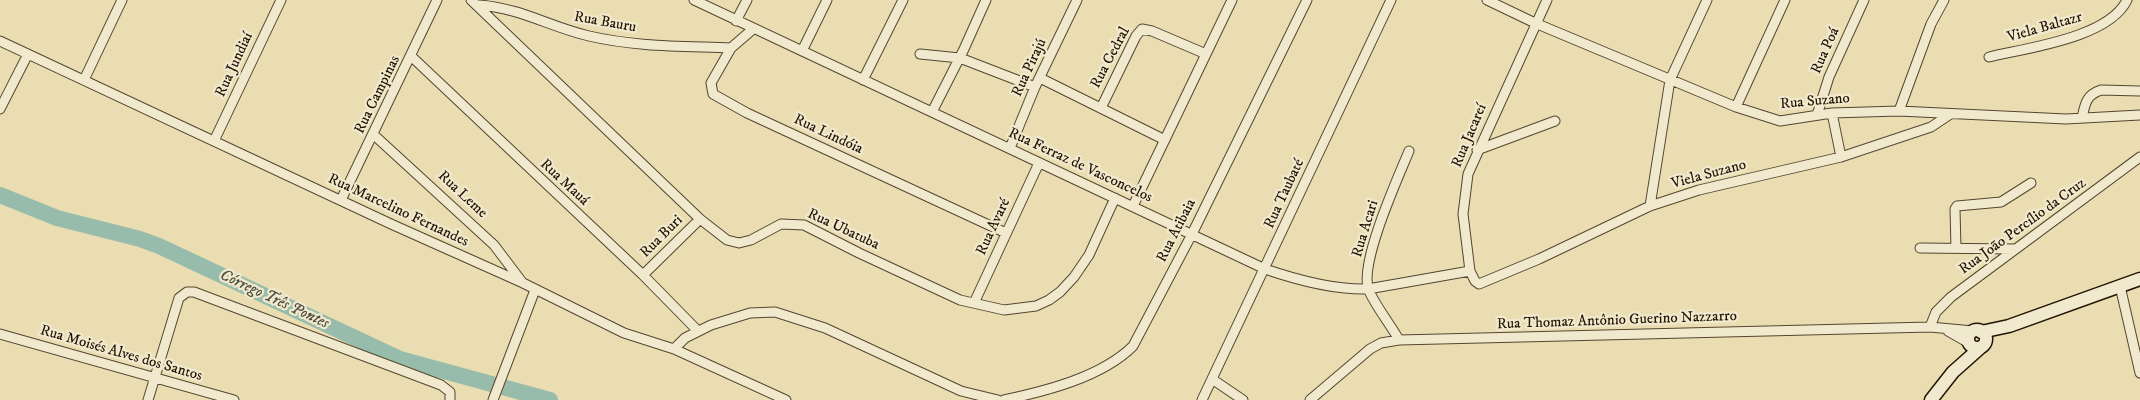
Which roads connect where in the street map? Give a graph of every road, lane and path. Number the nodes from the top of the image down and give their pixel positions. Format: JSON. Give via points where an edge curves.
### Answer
{"nodes":[{"id":1,"x":122,"y":0,"type":"edge"},
{"id":2,"x":281,"y":0,"type":"edge"},
{"id":3,"x":437,"y":0,"type":"edge"},
{"id":4,"x":694,"y":0,"type":"edge"},
{"id":5,"x":747,"y":0,"type":"edge"},
{"id":6,"x":827,"y":0,"type":"edge"},
{"id":7,"x":903,"y":0,"type":"edge"},
{"id":8,"x":986,"y":0,"type":"edge"},
{"id":9,"x":1076,"y":0,"type":"edge"},
{"id":10,"x":1232,"y":0,"type":"edge"},
{"id":11,"x":1306,"y":0,"type":"edge"},
{"id":12,"x":1392,"y":0,"type":"edge"},
{"id":13,"x":1487,"y":0,"type":"edge"},
{"id":14,"x":1546,"y":0,"type":"edge"},
{"id":15,"x":1707,"y":0,"type":"edge"},
{"id":16,"x":1785,"y":0,"type":"edge"},
{"id":17,"x":1864,"y":0,"type":"edge"},
{"id":18,"x":1944,"y":0,"type":"edge"},
{"id":19,"x":2127,"y":0,"type":"edge"},
{"id":20,"x":475,"y":3,"type":"edge"},
{"id":21,"x":736,"y":21,"type":"junction"},
{"id":22,"x":1536,"y":23,"type":"junction"},
{"id":23,"x":753,"y":29,"type":"junction"},
{"id":24,"x":0,"y":41,"type":"edge"},
{"id":25,"x":731,"y":48,"type":"junction"},
{"id":26,"x":802,"y":51,"type":"junction"},
{"id":27,"x":28,"y":54,"type":"junction"},
{"id":28,"x":920,"y":54,"type":"dead end"},
{"id":29,"x":1206,"y":54,"type":"junction"},
{"id":30,"x":412,"y":57,"type":"junction"},
{"id":31,"x":1990,"y":57,"type":"dead end"},
{"id":32,"x":960,"y":58,"type":"junction"},
{"id":33,"x":1040,"y":78,"type":"junction"},
{"id":34,"x":84,"y":80,"type":"junction"},
{"id":35,"x":863,"y":80,"type":"junction"},
{"id":36,"x":1670,"y":80,"type":"junction"},
{"id":37,"x":1035,"y":87,"type":"junction"},
{"id":38,"x":2140,"y":91,"type":"edge"},
{"id":39,"x":1736,"y":107,"type":"junction"},
{"id":40,"x":1101,"y":108,"type":"junction"},
{"id":41,"x":0,"y":109,"type":"edge"},
{"id":42,"x":932,"y":112,"type":"junction"},
{"id":43,"x":1899,"y":112,"type":"junction"},
{"id":44,"x":1832,"y":113,"type":"junction"},
{"id":45,"x":1949,"y":115,"type":"junction"},
{"id":46,"x":2140,"y":115,"type":"edge"},
{"id":47,"x":1817,"y":116,"type":"junction"},
{"id":48,"x":2082,"y":118,"type":"junction"},
{"id":49,"x":1555,"y":121,"type":"dead end"},
{"id":50,"x":374,"y":135,"type":"junction"},
{"id":51,"x":1164,"y":140,"type":"junction"},
{"id":52,"x":214,"y":141,"type":"junction"},
{"id":53,"x":1010,"y":148,"type":"junction"},
{"id":54,"x":1477,"y":150,"type":"junction"},
{"id":55,"x":1409,"y":151,"type":"dead end"},
{"id":56,"x":1841,"y":156,"type":"junction"},
{"id":57,"x":2140,"y":157,"type":"edge"},
{"id":58,"x":1039,"y":163,"type":"junction"},
{"id":59,"x":2031,"y":183,"type":"dead end"},
{"id":60,"x":1115,"y":198,"type":"junction"},
{"id":61,"x":341,"y":200,"type":"junction"},
{"id":62,"x":1133,"y":206,"type":"junction"},
{"id":63,"x":1650,"y":206,"type":"junction"},
{"id":64,"x":700,"y":219,"type":"junction"},
{"id":65,"x":1006,"y":233,"type":"junction"},
{"id":66,"x":1192,"y":234,"type":"junction"},
{"id":67,"x":1920,"y":248,"type":"dead end"},
{"id":68,"x":1956,"y":248,"type":"junction"},
{"id":69,"x":2015,"y":249,"type":"junction"},
{"id":70,"x":1265,"y":269,"type":"junction"},
{"id":71,"x":1470,"y":271,"type":"junction"},
{"id":72,"x":643,"y":275,"type":"junction"},
{"id":73,"x":2140,"y":279,"type":"edge"},
{"id":74,"x":523,"y":283,"type":"junction"},
{"id":75,"x":2120,"y":286,"type":"junction"},
{"id":76,"x":535,"y":290,"type":"junction"},
{"id":77,"x":1368,"y":290,"type":"junction"},
{"id":78,"x":974,"y":304,"type":"junction"},
{"id":79,"x":1930,"y":327,"type":"junction"},
{"id":80,"x":697,"y":330,"type":"junction"},
{"id":81,"x":0,"y":334,"type":"edge"},
{"id":82,"x":1399,"y":340,"type":"junction"},
{"id":83,"x":1976,"y":340,"type":"junction"},
{"id":84,"x":674,"y":349,"type":"junction"},
{"id":85,"x":2140,"y":373,"type":"edge"},
{"id":86,"x":154,"y":378,"type":"junction"},
{"id":87,"x":1212,"y":379,"type":"junction"},
{"id":88,"x":148,"y":400,"type":"edge"},
{"id":89,"x":234,"y":400,"type":"edge"},
{"id":90,"x":450,"y":400,"type":"edge"},
{"id":91,"x":493,"y":400,"type":"edge"},
{"id":92,"x":786,"y":400,"type":"edge"},
{"id":93,"x":998,"y":400,"type":"edge"},
{"id":94,"x":1004,"y":400,"type":"edge"},
{"id":95,"x":1202,"y":400,"type":"edge"},
{"id":96,"x":1243,"y":400,"type":"edge"},
{"id":97,"x":1310,"y":400,"type":"edge"},
{"id":98,"x":1931,"y":400,"type":"edge"}],
"edges":[{"from":1,"to":34,"type":"street"},
{"from":2,"to":52,"type":"street","name":"Rua Jundiaí"},
{"from":3,"to":30,"type":"street","name":"Rua Campinas"},
{"from":4,"to":21,"type":"street","name":"Rua Ferraz de Vasconcelos"},
{"from":5,"to":21,"type":"street"},
{"from":6,"to":26,"type":"street"},
{"from":7,"to":35,"type":"street"},
{"from":8,"to":32,"type":"street"},
{"from":9,"to":33,"type":"street","name":"Rua Pirajú"},
{"from":10,"to":29,"type":"street"},
{"from":11,"to":66,"type":"street","name":"Rua Atibaia"},
{"from":12,"to":70,"type":"street","name":"Rua Taubaté"},
{"from":13,"to":22,"type":"street","name":"Rua Suzano"},
{"from":14,"to":22,"type":"street","name":"Rua Jacareí"},
{"from":15,"to":36,"type":"street"},
{"from":16,"to":39,"type":"street"},
{"from":17,"to":47,"type":"street","name":"Rua Poá","via":[[1826,84]]},
{"from":18,"to":43,"type":"street","via":[[1931,24]]},
{"from":19,"to":31,"type":"street","name":"Viela Baltazr","via":[[2111,18],[2096,28]]},
{"from":20,"to":25,"type":"street","name":"Rua Bauru","via":[[509,8],[592,37],[647,44]]},
{"from":20,"to":64,"type":"street","name":"Rua Ubatuba"},
{"from":21,"to":23,"type":"street","name":"Rua Ferraz de Vasconcelos"},
{"from":22,"to":36,"type":"street","name":"Rua Suzano"},
{"from":22,"to":54,"type":"street","name":"Rua Jacareí"},
{"from":23,"to":25,"type":"street","name":"Rua Lindóia"},
{"from":23,"to":26,"type":"street","name":"Rua Ferraz de Vasconcelos"},
{"from":24,"to":27,"type":"street","name":"Rua Marcelino Fernandes"},
{"from":25,"to":65,"type":"street","name":"Rua Lindóia","via":[[710,84],[714,94],[747,113]]},
{"from":26,"to":35,"type":"street","name":"Rua Ferraz de Vasconcelos"},
{"from":27,"to":34,"type":"street","name":"Rua Marcelino Fernandes"},
{"from":27,"to":41,"type":"street"},
{"from":28,"to":32,"type":"street"},
{"from":29,"to":40,"type":"street","name":"Rua Cedral","via":[[1142,29]]},
{"from":29,"to":51,"type":"street"},
{"from":30,"to":50,"type":"street","name":"Rua Campinas"},
{"from":30,"to":72,"type":"street","name":"Rua Mauá"},
{"from":32,"to":37,"type":"street"},
{"from":32,"to":42,"type":"street"},
{"from":33,"to":37,"type":"street","name":"Rua Pirajú"},
{"from":33,"to":40,"type":"street"},
{"from":34,"to":52,"type":"street","name":"Rua Marcelino Fernandes"},
{"from":35,"to":42,"type":"street","name":"Rua Ferraz de Vasconcelos"},
{"from":36,"to":39,"type":"street","name":"Rua Suzano"},
{"from":36,"to":63,"type":"street"},
{"from":37,"to":53,"type":"street","name":"Rua Pirajú"},
{"from":38,"to":48,"type":"street","via":[[2095,92],[2086,100]]},
{"from":39,"to":47,"type":"street","name":"Rua Suzano","via":[[1780,121]]},
{"from":40,"to":51,"type":"street"},
{"from":42,"to":53,"type":"street","name":"Rua Ferraz de Vasconcelos"},
{"from":43,"to":44,"type":"street","name":"Rua Suzano"},
{"from":43,"to":45,"type":"street","name":"Rua Suzano"},
{"from":44,"to":47,"type":"street","name":"Rua Suzano"},
{"from":44,"to":56,"type":"street"},
{"from":45,"to":48,"type":"street","name":"Rua Suzano"},
{"from":45,"to":56,"type":"street","name":"Viela Suzano","via":[[1931,126]]},
{"from":46,"to":48,"type":"street","name":"Rua Suzano"},
{"from":49,"to":54,"type":"street"},
{"from":50,"to":61,"type":"street","name":"Rua Campinas"},
{"from":50,"to":74,"type":"street","name":"Rua Leme","via":[[494,245]]},
{"from":51,"to":62,"type":"street"},
{"from":52,"to":61,"type":"street","name":"Rua Marcelino Fernandes"},
{"from":53,"to":58,"type":"street","name":"Rua Ferraz de Vasconcelos"},
{"from":54,"to":71,"type":"street","name":"Rua Jacareí","via":[[1468,174],[1463,214]]},
{"from":55,"to":77,"type":"street","name":"Rua Acari","via":[[1378,230]]},
{"from":56,"to":63,"type":"street","name":"Viela Suzano","via":[[1699,190]]},
{"from":57,"to":69,"type":"street","name":"Rua João Percílio da Cruz"},
{"from":58,"to":60,"type":"street","name":"Rua Ferraz de Vasconcelos"},
{"from":58,"to":65,"type":"street","name":"Rua Avaré"},
{"from":59,"to":68,"type":"street","via":[[2001,202],[1958,206],[1955,209]]},
{"from":60,"to":62,"type":"street","name":"Rua Ferraz de Vasconcelos"},
{"from":60,"to":78,"type":"street","name":"Rua Ubatuba","via":[[1089,255],[1074,277],[1049,300],[1036,306],[1004,310]]},
{"from":61,"to":74,"type":"street","name":"Rua Marcelino Fernandes"},
{"from":62,"to":66,"type":"street","name":"Rua Ferraz de Vasconcelos"},
{"from":63,"to":71,"type":"street","name":"Viela Suzano","via":[[1479,284]]},
{"from":64,"to":72,"type":"street","name":"Rua Buri"},
{"from":64,"to":78,"type":"street","name":"Rua Ubatuba","via":[[727,240],[739,243],[781,224],[804,224],[859,253]]},
{"from":65,"to":78,"type":"street","name":"Rua Avaré"},
{"from":66,"to":70,"type":"street","name":"Rua Ferraz de Vasconcelos"},
{"from":66,"to":94,"type":"street","name":"Rua Atibaia","via":[[1133,346],[1120,358],[1040,392]]},
{"from":67,"to":68,"type":"street"},
{"from":68,"to":69,"type":"street"},
{"from":69,"to":79,"type":"street","name":"Rua João Percílio da Cruz","via":[[1942,304]]},
{"from":70,"to":77,"type":"street","name":"Rua Ferraz de Vasconcelos","via":[[1325,285]]},
{"from":70,"to":87,"type":"street","name":"Rua Taubaté"},
{"from":71,"to":77,"type":"street","name":"Rua Ferraz de Vasconcelos"},
{"from":72,"to":80,"type":"street","name":"Rua Mauá"},
{"from":73,"to":75,"type":"main road"},
{"from":74,"to":76,"type":"street","name":"Rua Marcelino Fernandes"},
{"from":75,"to":83,"type":"main road"},
{"from":75,"to":85,"type":"street"},
{"from":76,"to":84,"type":"street","name":"Rua Marcelino Fernandes","via":[[624,332]]},
{"from":76,"to":91,"type":"street"},
{"from":77,"to":82,"type":"street"},
{"from":79,"to":82,"type":"street","name":"Rua Thomaz Antônio Guerino Nazzarro"},
{"from":79,"to":83,"type":"street","name":"Rua Thomaz Antônio Guerino Nazzarro"},
{"from":80,"to":84,"type":"street"},
{"from":80,"to":93,"type":"street","via":[[750,313],[775,312],[825,328],[961,391]]},
{"from":81,"to":86,"type":"street","name":"Rua Moisés Alves dos Santos"},
{"from":82,"to":97,"type":"street","name":"Rua Thomaz Antônio Guerino Nazzarro","via":[[1370,349]]},
{"from":83,"to":98,"type":"main road"},
{"from":84,"to":92,"type":"street","name":"Rua Marcelino Fernandes"},
{"from":86,"to":88,"type":"street"},
{"from":86,"to":89,"type":"street","name":"Rua Moisés Alves dos Santos"},
{"from":86,"to":90,"type":"street","via":[[179,298],[183,293],[194,292],[447,388]]},
{"from":87,"to":95,"type":"street","name":"Rua Taubaté"},
{"from":87,"to":96,"type":"street"}]}
